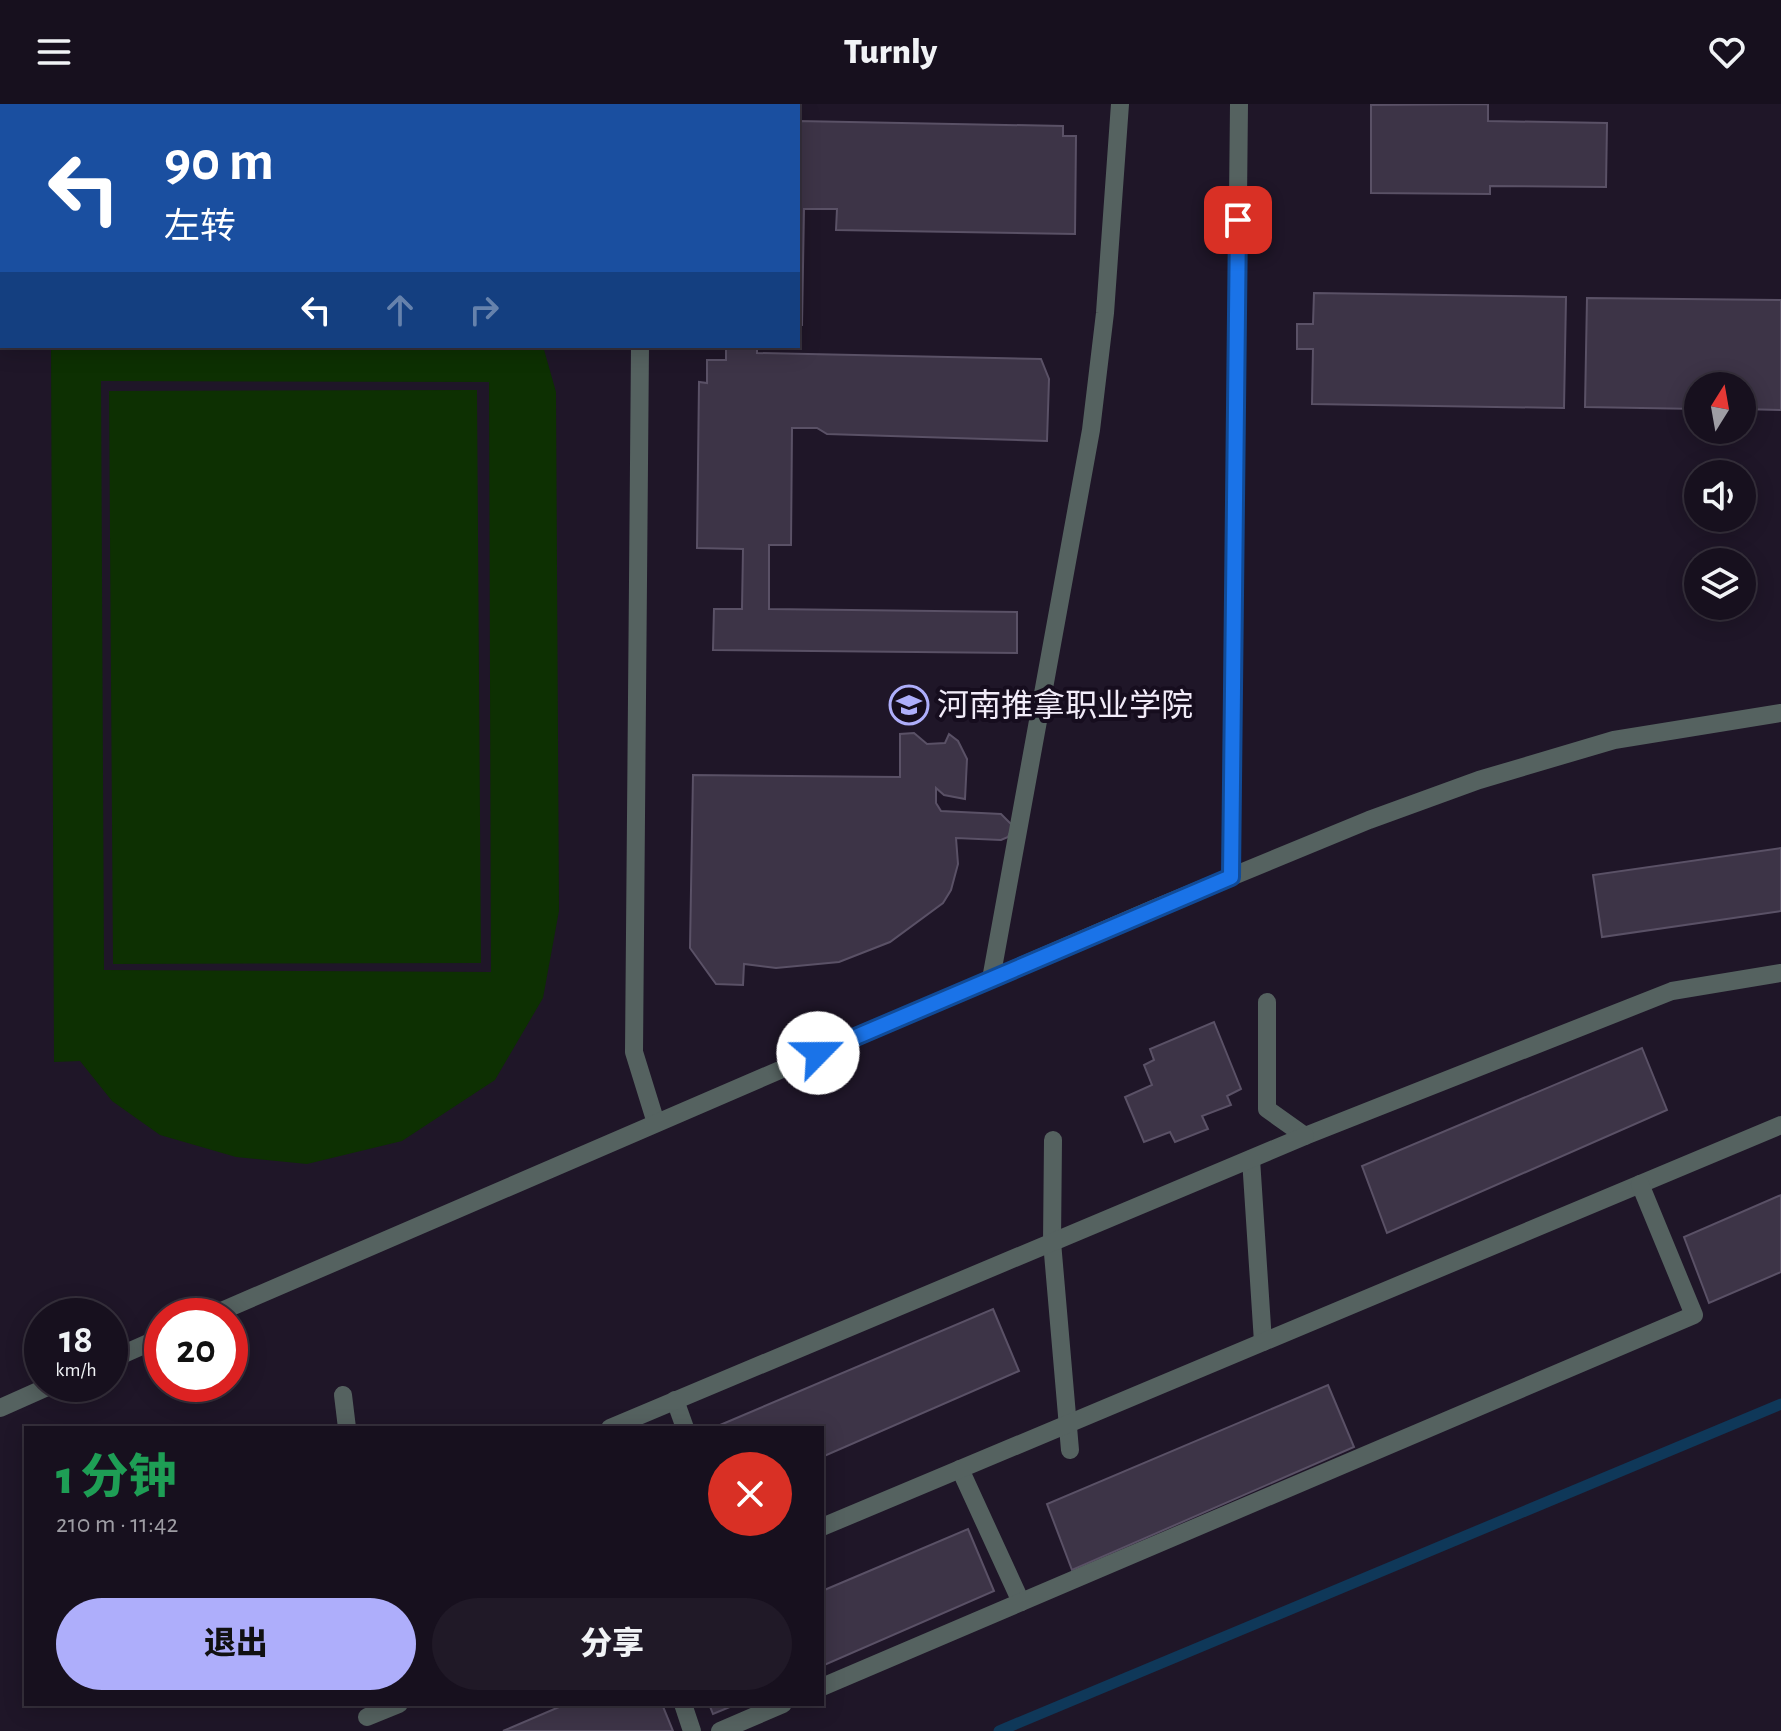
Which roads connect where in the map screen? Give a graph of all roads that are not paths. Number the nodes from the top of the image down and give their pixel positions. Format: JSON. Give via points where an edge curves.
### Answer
{"nodes":[{"id":1,"x":1120,"y":104,"type":"edge"},
{"id":2,"x":1239,"y":104,"type":"edge"},
{"id":3,"x":640,"y":348,"type":"edge"},
{"id":4,"x":1781,"y":713,"type":"edge"},
{"id":5,"x":1231,"y":877,"type":"junction"},
{"id":6,"x":1781,"y":973,"type":"edge"},
{"id":7,"x":991,"y":979,"type":"junction"},
{"id":8,"x":1267,"y":1002,"type":"dead end"},
{"id":9,"x":656,"y":1123,"type":"junction"},
{"id":10,"x":1781,"y":1125,"type":"edge"},
{"id":11,"x":1305,"y":1136,"type":"junction"},
{"id":12,"x":1053,"y":1140,"type":"dead end"},
{"id":13,"x":1251,"y":1159,"type":"junction"},
{"id":14,"x":1640,"y":1184,"type":"junction"},
{"id":15,"x":1052,"y":1242,"type":"junction"},
{"id":16,"x":248,"y":1300,"type":"edge"},
{"id":17,"x":1263,"y":1342,"type":"junction"},
{"id":18,"x":343,"y":1395,"type":"dead end"},
{"id":19,"x":24,"y":1397,"type":"edge"},
{"id":20,"x":675,"y":1400,"type":"junction"},
{"id":21,"x":0,"y":1408,"type":"edge"},
{"id":22,"x":1065,"y":1425,"type":"junction"},
{"id":23,"x":347,"y":1426,"type":"edge"},
{"id":24,"x":615,"y":1426,"type":"edge"},
{"id":25,"x":684,"y":1426,"type":"edge"},
{"id":26,"x":1070,"y":1450,"type":"dead end"},
{"id":27,"x":960,"y":1469,"type":"junction"},
{"id":28,"x":824,"y":1526,"type":"edge"},
{"id":29,"x":1021,"y":1602,"type":"junction"},
{"id":30,"x":824,"y":1686,"type":"edge"},
{"id":31,"x":394,"y":1706,"type":"edge"},
{"id":32,"x":684,"y":1706,"type":"edge"},
{"id":33,"x":778,"y":1706,"type":"edge"},
{"id":34,"x":367,"y":1717,"type":"edge"},
{"id":35,"x":692,"y":1731,"type":"edge"},
{"id":36,"x":720,"y":1731,"type":"edge"}],
"edges":[{"from":1,"to":7,"type":"lane","via":[[1091,430]]},
{"from":2,"to":5,"type":"lane"},
{"from":3,"to":9,"type":"lane","via":[[634,1052]]},
{"from":4,"to":5,"type":"lane","via":[[1614,740],[1479,780]]},
{"from":5,"to":7,"type":"lane"},
{"from":6,"to":11,"type":"lane","via":[[1672,991]]},
{"from":7,"to":9,"type":"lane"},
{"from":8,"to":11,"type":"lane","via":[[1267,1109]]},
{"from":9,"to":16,"type":"lane"},
{"from":10,"to":14,"type":"lane"},
{"from":11,"to":13,"type":"lane"},
{"from":12,"to":15,"type":"lane"},
{"from":13,"to":15,"type":"lane"},
{"from":13,"to":17,"type":"lane"},
{"from":14,"to":17,"type":"lane"},
{"from":14,"to":29,"type":"lane","via":[[1694,1315]]},
{"from":15,"to":20,"type":"lane"},
{"from":15,"to":22,"type":"lane"},
{"from":17,"to":22,"type":"lane"},
{"from":18,"to":23,"type":"lane"},
{"from":19,"to":21,"type":"lane"},
{"from":20,"to":24,"type":"lane"},
{"from":20,"to":25,"type":"lane"},
{"from":22,"to":26,"type":"lane"},
{"from":22,"to":27,"type":"lane"},
{"from":27,"to":28,"type":"lane"},
{"from":27,"to":29,"type":"lane"},
{"from":29,"to":30,"type":"lane"},
{"from":31,"to":34,"type":"lane"},
{"from":32,"to":35,"type":"lane"},
{"from":33,"to":36,"type":"lane"}]}
